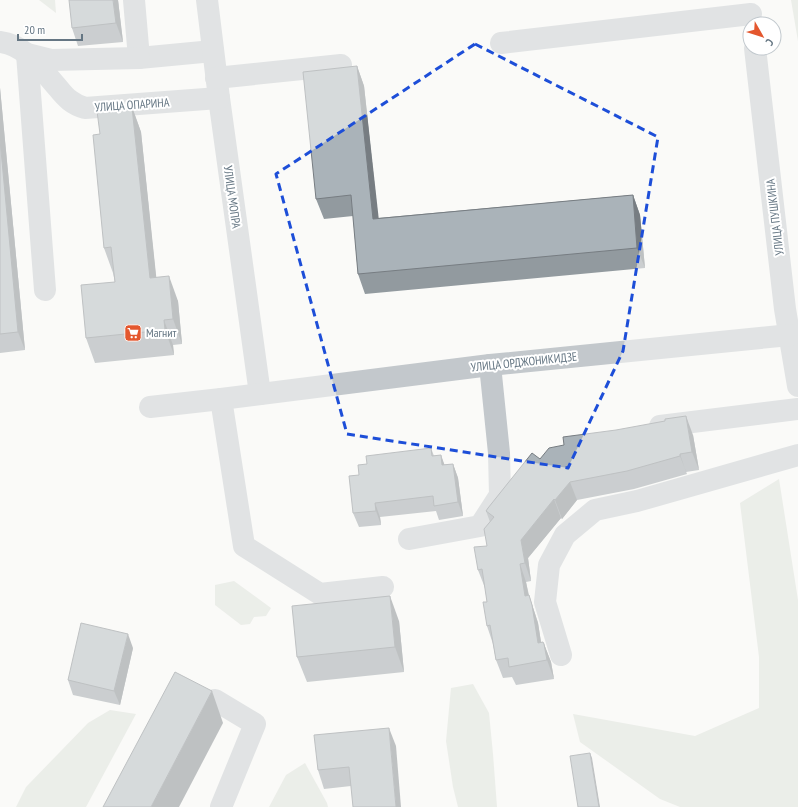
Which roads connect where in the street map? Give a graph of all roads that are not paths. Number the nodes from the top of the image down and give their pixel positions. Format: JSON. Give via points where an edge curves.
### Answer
{"nodes":[{"id":1,"x":134,"y":0,"type":"edge"},
{"id":2,"x":207,"y":0,"type":"edge"},
{"id":3,"x":751,"y":13,"type":"edge"},
{"id":4,"x":0,"y":42,"type":"edge"},
{"id":5,"x":501,"y":43,"type":"dead end"},
{"id":6,"x":213,"y":51,"type":"junction"},
{"id":7,"x":27,"y":54,"type":"junction"},
{"id":8,"x":756,"y":56,"type":"edge"},
{"id":9,"x":139,"y":58,"type":"junction"},
{"id":10,"x":341,"y":65,"type":"dead end"},
{"id":11,"x":217,"y":88,"type":"junction"},
{"id":12,"x":45,"y":290,"type":"dead end"},
{"id":13,"x":790,"y":335,"type":"junction"},
{"id":14,"x":490,"y":365,"type":"junction"},
{"id":15,"x":798,"y":386,"type":"edge"},
{"id":16,"x":260,"y":394,"type":"junction"},
{"id":17,"x":221,"y":399,"type":"junction"},
{"id":18,"x":150,"y":407,"type":"dead end"},
{"id":19,"x":798,"y":409,"type":"edge"},
{"id":20,"x":660,"y":426,"type":"edge"},
{"id":21,"x":798,"y":455,"type":"edge"},
{"id":22,"x":409,"y":539,"type":"dead end"},
{"id":23,"x":383,"y":587,"type":"dead end"},
{"id":24,"x":561,"y":655,"type":"dead end"},
{"id":25,"x":215,"y":700,"type":"dead end"},
{"id":26,"x":221,"y":807,"type":"edge"}],
"edges":[{"from":1,"to":9,"type":"street"},
{"from":2,"to":6,"type":"street","name":"УЛИЦА МОПРА"},
{"from":3,"to":5,"type":"street"},
{"from":4,"to":7,"type":"street","name":"УЛИЦА ОПАРИНА","via":[[14,45]]},
{"from":6,"to":9,"type":"street"},
{"from":6,"to":11,"type":"street","name":"УЛИЦА МОПРА"},
{"from":7,"to":9,"type":"street","via":[[51,60]]},
{"from":7,"to":11,"type":"street","name":"УЛИЦА ОПАРИНА","via":[[66,98],[85,108]]},
{"from":7,"to":12,"type":"street"},
{"from":8,"to":13,"type":"street","name":"УЛИЦА ПУШКИНА"},
{"from":10,"to":11,"type":"street","name":"УЛИЦА ОПАРИНА"},
{"from":11,"to":16,"type":"street","name":"УЛИЦА МОПРА"},
{"from":13,"to":14,"type":"street","name":"УЛИЦА ОРДЖОНИКИДЗЕ"},
{"from":13,"to":15,"type":"street","name":"УЛИЦА ПУШКИНА"},
{"from":14,"to":16,"type":"street","name":"УЛИЦА ОРДЖОНИКИДЗЕ"},
{"from":14,"to":22,"type":"street","via":[[499,453],[500,495],[480,526]]},
{"from":16,"to":17,"type":"street","name":"УЛИЦА ОРДЖОНИКИДЗЕ"},
{"from":17,"to":18,"type":"street","name":"УЛИЦА ОРДЖОНИКИДЗЕ"},
{"from":17,"to":23,"type":"street","via":[[244,546],[320,594]]},
{"from":19,"to":20,"type":"street"},
{"from":21,"to":24,"type":"street","via":[[637,501],[595,510],[565,535],[549,565],[545,602]]},
{"from":25,"to":26,"type":"street","via":[[255,724]]}]}
